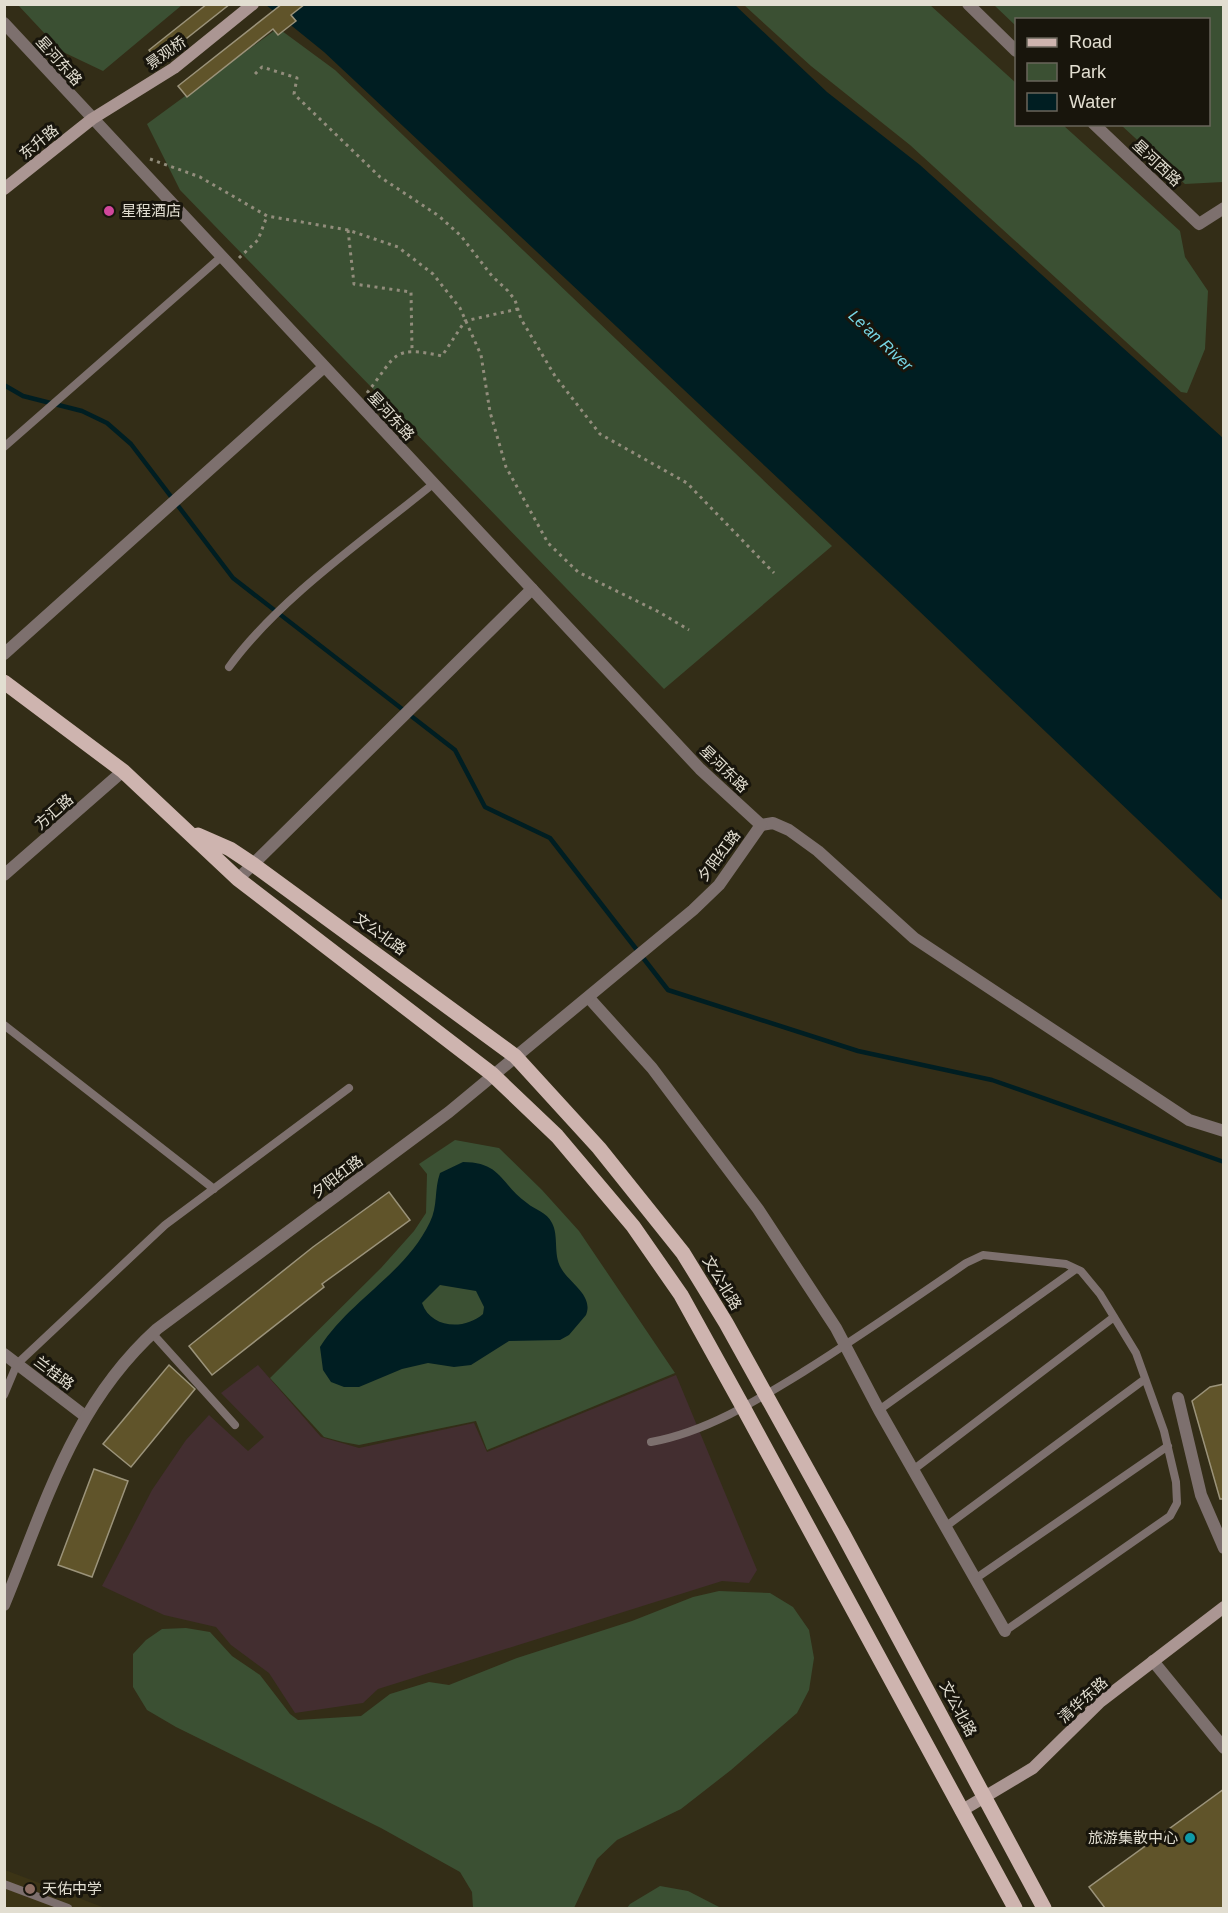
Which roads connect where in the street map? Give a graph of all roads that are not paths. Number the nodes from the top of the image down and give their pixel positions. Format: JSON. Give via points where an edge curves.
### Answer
{"nodes":[{"id":1,"x":253,"y":4,"type":"edge"},
{"id":2,"x":968,"y":4,"type":"edge"},
{"id":3,"x":4,"y":23,"type":"edge"},
{"id":4,"x":1015,"y":49,"type":"edge"},
{"id":5,"x":92,"y":119,"type":"junction"},
{"id":6,"x":1096,"y":126,"type":"edge"},
{"id":7,"x":4,"y":189,"type":"edge"},
{"id":8,"x":1224,"y":207,"type":"edge"},
{"id":9,"x":226,"y":262,"type":"junction"},
{"id":10,"x":324,"y":367,"type":"junction"},
{"id":11,"x":4,"y":447,"type":"edge"},
{"id":12,"x":434,"y":484,"type":"junction"},
{"id":13,"x":532,"y":589,"type":"junction"},
{"id":14,"x":4,"y":654,"type":"edge"},
{"id":15,"x":229,"y":667,"type":"dead end"},
{"id":16,"x":4,"y":682,"type":"edge"},
{"id":17,"x":123,"y":771,"type":"junction"},
{"id":18,"x":761,"y":825,"type":"junction"},
{"id":19,"x":189,"y":831,"type":"junction"},
{"id":20,"x":254,"y":865,"type":"junction"},
{"id":21,"x":4,"y":875,"type":"edge"},
{"id":22,"x":238,"y":879,"type":"junction"},
{"id":23,"x":589,"y":998,"type":"junction"},
{"id":24,"x":4,"y":1025,"type":"edge"},
{"id":25,"x":515,"y":1056,"type":"junction"},
{"id":26,"x":492,"y":1074,"type":"junction"},
{"id":27,"x":349,"y":1088,"type":"dead end"},
{"id":28,"x":1224,"y":1131,"type":"edge"},
{"id":29,"x":214,"y":1189,"type":"junction"},
{"id":30,"x":1076,"y":1269,"type":"junction"},
{"id":31,"x":1114,"y":1317,"type":"junction"},
{"id":32,"x":152,"y":1333,"type":"junction"},
{"id":33,"x":845,"y":1346,"type":"junction"},
{"id":34,"x":4,"y":1354,"type":"edge"},
{"id":35,"x":17,"y":1364,"type":"junction"},
{"id":36,"x":1145,"y":1379,"type":"junction"},
{"id":37,"x":4,"y":1395,"type":"edge"},
{"id":38,"x":766,"y":1395,"type":"junction"},
{"id":39,"x":1178,"y":1398,"type":"dead end"},
{"id":40,"x":743,"y":1407,"type":"junction"},
{"id":41,"x":879,"y":1410,"type":"junction"},
{"id":42,"x":85,"y":1416,"type":"junction"},
{"id":43,"x":235,"y":1425,"type":"dead end"},
{"id":44,"x":651,"y":1442,"type":"dead end"},
{"id":45,"x":1168,"y":1446,"type":"junction"},
{"id":46,"x":913,"y":1470,"type":"junction"},
{"id":47,"x":945,"y":1527,"type":"junction"},
{"id":48,"x":1224,"y":1548,"type":"edge"},
{"id":49,"x":975,"y":1579,"type":"junction"},
{"id":50,"x":4,"y":1605,"type":"edge"},
{"id":51,"x":1224,"y":1607,"type":"edge"},
{"id":52,"x":1005,"y":1631,"type":"joint"},
{"id":53,"x":1153,"y":1661,"type":"junction"},
{"id":54,"x":1224,"y":1748,"type":"edge"},
{"id":55,"x":984,"y":1797,"type":"junction"},
{"id":56,"x":961,"y":1811,"type":"junction"},
{"id":57,"x":4,"y":1884,"type":"edge"},
{"id":58,"x":41,"y":1898,"type":"junction"},
{"id":59,"x":39,"y":1908,"type":"edge"},
{"id":60,"x":68,"y":1908,"type":"edge"},
{"id":61,"x":1015,"y":1908,"type":"edge"},
{"id":62,"x":1044,"y":1908,"type":"edge"}],
"edges":[{"from":1,"to":5,"type":"main road","name":"景观桥","via":[[174,68]]},
{"from":2,"to":4,"type":"street"},
{"from":3,"to":5,"type":"street","name":"星河东路"},
{"from":5,"to":7,"type":"main road","name":"东升路","number":"东升路"},
{"from":5,"to":9,"type":"street","name":"星河东路"},
{"from":6,"to":8,"type":"street","name":"星河西路","via":[[1199,224]]},
{"from":9,"to":10,"type":"street","name":"星河东路"},
{"from":9,"to":11,"type":"lane"},
{"from":10,"to":12,"type":"street","name":"星河东路"},
{"from":10,"to":14,"type":"street"},
{"from":12,"to":13,"type":"street","name":"星河东路"},
{"from":12,"to":15,"type":"lane","via":[[286,606],[244,646]]},
{"from":13,"to":18,"type":"street","name":"星河东路","via":[[700,769]]},
{"from":13,"to":20,"type":"street"},
{"from":16,"to":17,"type":"main road","name":"文公北路"},
{"from":17,"to":19,"type":"main road","name":"文公北路"},
{"from":17,"to":21,"type":"street","name":"方汇路"},
{"from":18,"to":23,"type":"street","name":"夕阳红路","via":[[719,885]]},
{"from":18,"to":28,"type":"street","via":[[773,823],[789,830],[914,938],[1189,1120]]},
{"from":19,"to":20,"type":"main road","name":"文公北路","via":[[230,849]]},
{"from":19,"to":22,"type":"main road","name":"文公北路"},
{"from":20,"to":22,"type":"street"},
{"from":20,"to":25,"type":"main road","name":"文公北路"},
{"from":22,"to":26,"type":"main road","name":"文公北路"},
{"from":23,"to":25,"type":"street","name":"夕阳红路"},
{"from":23,"to":33,"type":"street","via":[[652,1068],[758,1209]]},
{"from":24,"to":29,"type":"lane"},
{"from":25,"to":26,"type":"street","name":"夕阳红路"},
{"from":25,"to":38,"type":"main road","name":"文公北路","via":[[599,1148],[683,1253]]},
{"from":26,"to":32,"type":"street","name":"夕阳红路","via":[[449,1112]]},
{"from":26,"to":40,"type":"main road","name":"文公北路","via":[[557,1136],[633,1226],[681,1295]]},
{"from":27,"to":29,"type":"lane"},
{"from":29,"to":35,"type":"lane","via":[[165,1225]]},
{"from":30,"to":31,"type":"lane","via":[[1100,1294]]},
{"from":30,"to":33,"type":"lane","via":[[1066,1264],[983,1255]]},
{"from":30,"to":41,"type":"lane"},
{"from":31,"to":36,"type":"lane","via":[[1136,1353]]},
{"from":31,"to":46,"type":"lane"},
{"from":32,"to":42,"type":"street","name":"夕阳红路","via":[[132,1351]]},
{"from":32,"to":43,"type":"lane"},
{"from":33,"to":38,"type":"lane"},
{"from":33,"to":41,"type":"street"},
{"from":34,"to":35,"type":"street","name":"兰桂路"},
{"from":35,"to":37,"type":"lane"},
{"from":35,"to":42,"type":"street","name":"兰桂路"},
{"from":36,"to":45,"type":"lane"},
{"from":36,"to":47,"type":"lane"},
{"from":38,"to":40,"type":"lane"},
{"from":38,"to":55,"type":"main road","name":"文公北路"},
{"from":39,"to":48,"type":"street","via":[[1201,1495]]},
{"from":40,"to":44,"type":"lane","via":[[682,1436]]},
{"from":40,"to":56,"type":"main road","name":"文公北路"},
{"from":41,"to":46,"type":"street"},
{"from":42,"to":50,"type":"street","name":"夕阳红路"},
{"from":45,"to":49,"type":"lane"},
{"from":45,"to":52,"type":"lane","via":[[1177,1503],[1170,1516]]},
{"from":46,"to":47,"type":"street"},
{"from":47,"to":49,"type":"street"},
{"from":49,"to":52,"type":"street"},
{"from":51,"to":53,"type":"main road","name":"清华东路"},
{"from":53,"to":54,"type":"street"},
{"from":53,"to":55,"type":"main road","name":"清华东路","via":[[1100,1702],[1033,1768]]},
{"from":55,"to":56,"type":"main road","name":"清华东路"},
{"from":55,"to":62,"type":"main road","name":"文公北路"},
{"from":56,"to":61,"type":"main road","name":"文公北路"},
{"from":57,"to":58,"type":"lane"},
{"from":58,"to":59,"type":"lane"},
{"from":58,"to":60,"type":"lane"}]}
